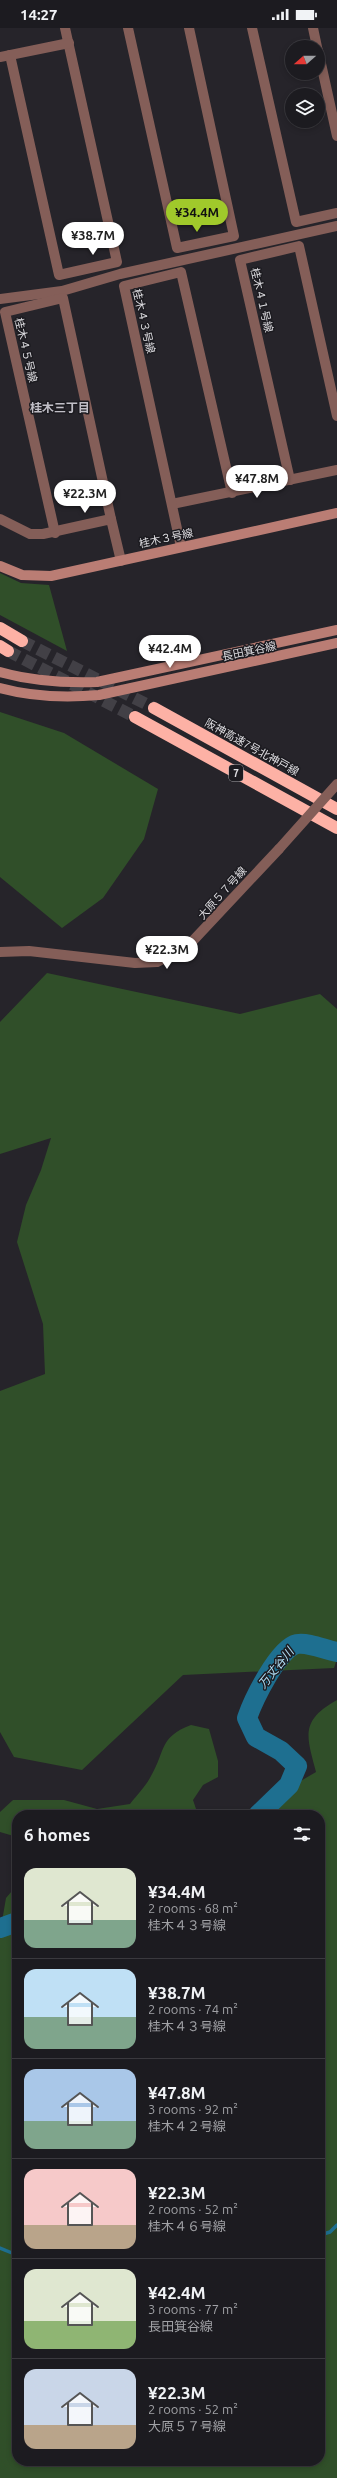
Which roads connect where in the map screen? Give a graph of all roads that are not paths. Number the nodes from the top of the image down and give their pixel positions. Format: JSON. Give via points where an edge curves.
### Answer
{"nodes":[{"id":1,"x":66,"y":28,"type":"edge"},
{"id":2,"x":128,"y":28,"type":"edge"},
{"id":3,"x":189,"y":28,"type":"edge"},
{"id":4,"x":252,"y":28,"type":"edge"},
{"id":5,"x":313,"y":28,"type":"edge"},
{"id":6,"x":316,"y":40,"type":"edge"},
{"id":7,"x":69,"y":43,"type":"junction"},
{"id":8,"x":5,"y":56,"type":"edge"},
{"id":9,"x":325,"y":80,"type":"edge"},
{"id":10,"x":337,"y":136,"type":"edge"},
{"id":11,"x":337,"y":213,"type":"edge"},
{"id":12,"x":337,"y":226,"type":"edge"},
{"id":13,"x":0,"y":299,"type":"edge"},
{"id":14,"x":337,"y":416,"type":"edge"},
{"id":15,"x":337,"y":470,"type":"edge"},
{"id":16,"x":290,"y":480,"type":"junction"},
{"id":17,"x":232,"y":493,"type":"junction"},
{"id":18,"x":172,"y":504,"type":"junction"},
{"id":19,"x":337,"y":513,"type":"edge"},
{"id":20,"x":0,"y":519,"type":"edge"},
{"id":21,"x":111,"y":519,"type":"junction"},
{"id":22,"x":55,"y":533,"type":"junction"},
{"id":23,"x":181,"y":547,"type":"junction"},
{"id":24,"x":121,"y":560,"type":"junction"},
{"id":25,"x":0,"y":566,"type":"edge"},
{"id":26,"x":0,"y":628,"type":"edge"},
{"id":27,"x":337,"y":630,"type":"edge"},
{"id":28,"x":22,"y":641,"type":"tunnel mouth"},
{"id":29,"x":337,"y":643,"type":"edge"},
{"id":30,"x":0,"y":672,"type":"edge"},
{"id":31,"x":0,"y":688,"type":"edge"},
{"id":32,"x":154,"y":708,"type":"tunnel mouth"},
{"id":33,"x":135,"y":717,"type":"tunnel mouth"},
{"id":34,"x":337,"y":784,"type":"edge"},
{"id":35,"x":337,"y":809,"type":"edge"},
{"id":36,"x":337,"y":828,"type":"edge"},
{"id":37,"x":0,"y":952,"type":"edge"}],
"edges":[{"from":1,"to":7,"type":"street"},
{"from":2,"to":3,"type":"street","via":[[178,248],[234,236]]},
{"from":4,"to":11,"type":"street","via":[[296,222]]},
{"from":5,"to":6,"type":"street"},
{"from":7,"to":8,"type":"street"},
{"from":7,"to":8,"type":"street","via":[[117,262],[59,275]]},
{"from":9,"to":10,"type":"street"},
{"from":12,"to":13,"type":"street","via":[[120,274],[62,290]]},
{"from":14,"to":16,"type":"street","name":"桂木４１号線","via":[[299,246],[240,260]]},
{"from":15,"to":16,"type":"street"},
{"from":16,"to":17,"type":"street"},
{"from":17,"to":18,"type":"street"},
{"from":17,"to":18,"type":"street","name":"桂木４３号線","via":[[181,272],[124,286]]},
{"from":18,"to":23,"type":"street","name":"桂木４３号線"},
{"from":19,"to":23,"type":"street","name":"桂木３号線"},
{"from":20,"to":22,"type":"street","via":[[30,534]]},
{"from":21,"to":22,"type":"street"},
{"from":21,"to":22,"type":"street","name":"桂木４５号線","via":[[63,298],[5,312]]},
{"from":21,"to":24,"type":"street"},
{"from":23,"to":24,"type":"street","name":"桂木３号線"},
{"from":24,"to":25,"type":"street","name":"桂木３号線","via":[[51,576],[22,574]]},
{"from":26,"to":28,"type":"highway"},
{"from":27,"to":30,"type":"street","name":"長田箕谷線","via":[[96,682],[60,683],[19,678]]},
{"from":29,"to":31,"type":"street","name":"長田箕谷線","via":[[99,695],[64,698],[21,694]]},
{"from":32,"to":35,"type":"highway","name":"阪神高速7号北神戸線","number":"7"},
{"from":33,"to":36,"type":"highway","number":"7"},
{"from":34,"to":37,"type":"street","name":"大原５７号線","bridge":true,"via":[[188,946],[157,962],[135,963],[29,951]]}]}
